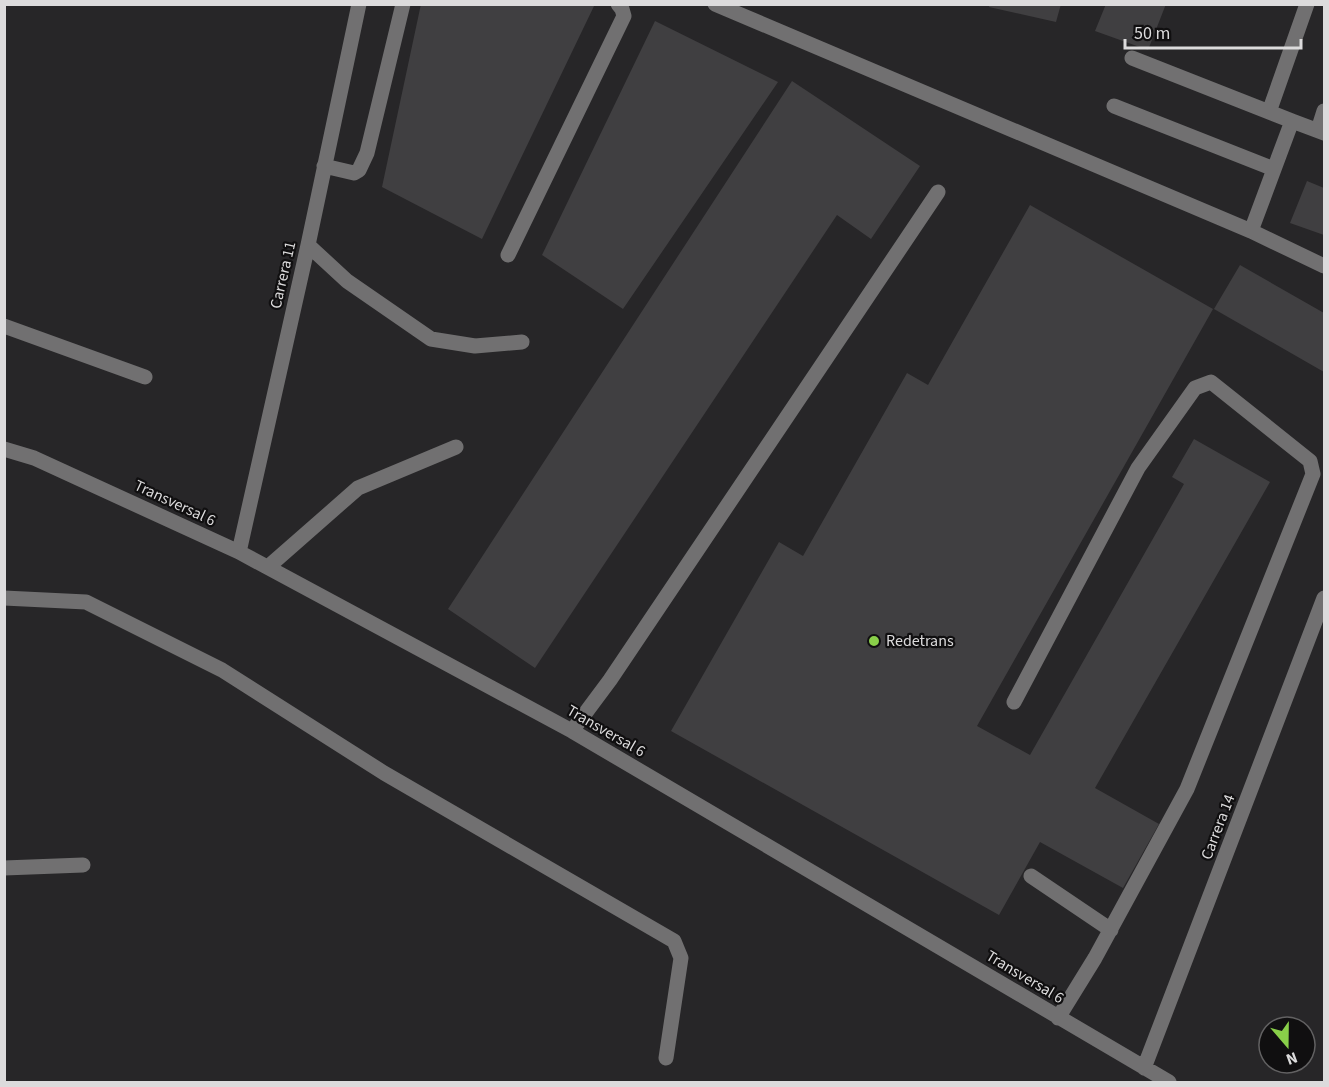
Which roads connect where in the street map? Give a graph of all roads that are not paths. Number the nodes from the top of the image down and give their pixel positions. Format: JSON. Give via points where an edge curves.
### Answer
{"nodes":[{"id":1,"x":359,"y":4,"type":"edge"},
{"id":2,"x":403,"y":4,"type":"edge"},
{"id":3,"x":618,"y":4,"type":"edge"},
{"id":4,"x":715,"y":4,"type":"edge"},
{"id":5,"x":1307,"y":4,"type":"edge"},
{"id":6,"x":1132,"y":58,"type":"dead end"},
{"id":7,"x":1114,"y":106,"type":"dead end"},
{"id":8,"x":1324,"y":111,"type":"edge"},
{"id":9,"x":1269,"y":112,"type":"junction"},
{"id":10,"x":1292,"y":121,"type":"junction"},
{"id":11,"x":1321,"y":131,"type":"edge"},
{"id":12,"x":324,"y":166,"type":"junction"},
{"id":13,"x":1274,"y":169,"type":"junction"},
{"id":14,"x":938,"y":192,"type":"dead end"},
{"id":15,"x":1251,"y":231,"type":"junction"},
{"id":16,"x":308,"y":245,"type":"junction"},
{"id":17,"x":508,"y":255,"type":"dead end"},
{"id":18,"x":1324,"y":266,"type":"edge"},
{"id":19,"x":4,"y":326,"type":"edge"},
{"id":20,"x":522,"y":342,"type":"dead end"},
{"id":21,"x":145,"y":377,"type":"dead end"},
{"id":22,"x":456,"y":447,"type":"dead end"},
{"id":23,"x":4,"y":449,"type":"edge"},
{"id":24,"x":239,"y":552,"type":"junction"},
{"id":25,"x":268,"y":567,"type":"junction"},
{"id":26,"x":4,"y":598,"type":"edge"},
{"id":27,"x":1324,"y":598,"type":"edge"},
{"id":28,"x":1014,"y":702,"type":"dead end"},
{"id":29,"x":572,"y":731,"type":"junction"},
{"id":30,"x":83,"y":865,"type":"dead end"},
{"id":31,"x":4,"y":868,"type":"edge"},
{"id":32,"x":1031,"y":876,"type":"dead end"},
{"id":33,"x":1111,"y":930,"type":"junction"},
{"id":34,"x":1058,"y":1018,"type":"junction"},
{"id":35,"x":666,"y":1058,"type":"dead end"},
{"id":36,"x":1144,"y":1068,"type":"junction"},
{"id":37,"x":1169,"y":1083,"type":"edge"}],
"edges":[{"from":1,"to":12,"type":"street","name":"Carrera 11"},
{"from":2,"to":12,"type":"street","via":[[368,153],[354,173]]},
{"from":3,"to":17,"type":"street","via":[[624,16]]},
{"from":4,"to":15,"type":"street"},
{"from":5,"to":9,"type":"street"},
{"from":6,"to":9,"type":"street"},
{"from":7,"to":13,"type":"street"},
{"from":8,"to":11,"type":"street"},
{"from":9,"to":10,"type":"street"},
{"from":10,"to":11,"type":"street"},
{"from":10,"to":13,"type":"street"},
{"from":12,"to":16,"type":"street","name":"Carrera 11"},
{"from":13,"to":15,"type":"street"},
{"from":14,"to":29,"type":"street"},
{"from":15,"to":18,"type":"street"},
{"from":16,"to":20,"type":"street","via":[[347,281],[431,339],[475,346]]},
{"from":16,"to":24,"type":"street","name":"Carrera 11"},
{"from":19,"to":21,"type":"street"},
{"from":22,"to":25,"type":"street","via":[[358,488]]},
{"from":23,"to":24,"type":"street","name":"Transversal 6","via":[[34,458]]},
{"from":24,"to":25,"type":"street","name":"Transversal 6"},
{"from":25,"to":29,"type":"street","name":"Transversal 6"},
{"from":26,"to":35,"type":"street","via":[[86,602],[222,670],[384,773],[674,941],[681,957]]},
{"from":27,"to":36,"type":"street","name":"Carrera 14"},
{"from":28,"to":33,"type":"street","via":[[1138,468],[1195,388],[1211,382],[1310,461],[1313,474],[1187,789]]},
{"from":29,"to":34,"type":"street","name":"Transversal 6"},
{"from":30,"to":31,"type":"street"},
{"from":32,"to":33,"type":"street"},
{"from":33,"to":34,"type":"street"},
{"from":34,"to":36,"type":"street","name":"Transversal 6"},
{"from":36,"to":37,"type":"street","name":"Transversal 6"}]}
